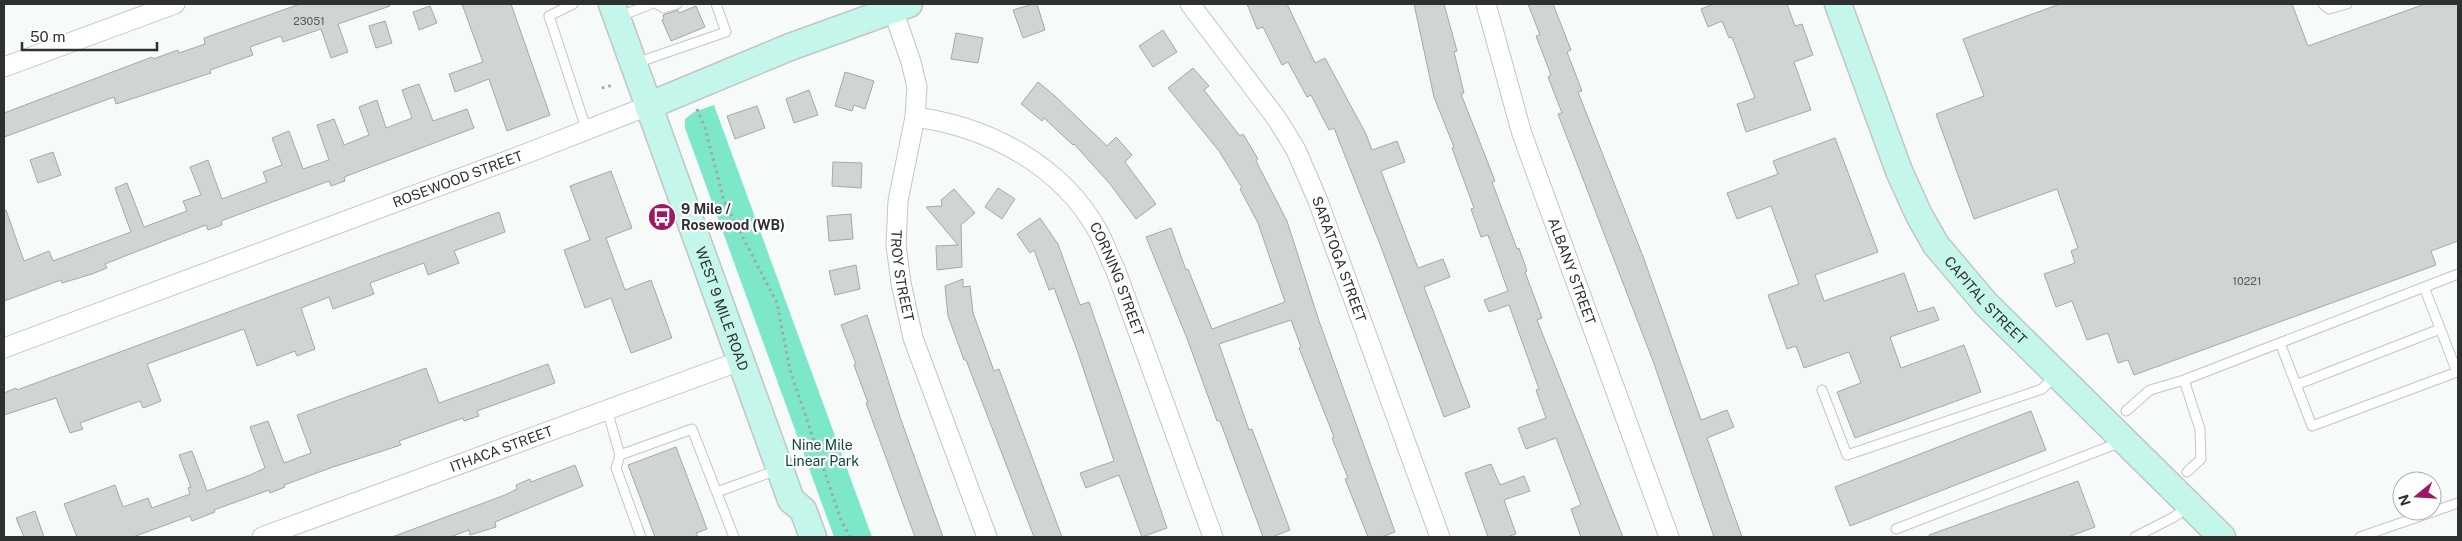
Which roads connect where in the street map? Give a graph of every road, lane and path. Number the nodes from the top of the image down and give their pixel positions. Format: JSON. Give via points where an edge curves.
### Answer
{"nodes":[{"id":1,"x":174,"y":4,"type":"edge"},
{"id":2,"x":573,"y":4,"type":"edge"},
{"id":3,"x":651,"y":4,"type":"edge"},
{"id":4,"x":657,"y":4,"type":"edge"},
{"id":5,"x":678,"y":4,"type":"edge"},
{"id":6,"x":716,"y":4,"type":"edge"},
{"id":7,"x":1190,"y":4,"type":"edge"},
{"id":8,"x":1486,"y":4,"type":"edge"},
{"id":9,"x":2323,"y":4,"type":"edge"},
{"id":10,"x":2347,"y":4,"type":"edge"},
{"id":11,"x":1843,"y":5,"type":"edge"},
{"id":12,"x":898,"y":6,"type":"edge"},
{"id":13,"x":614,"y":11,"type":"edge"},
{"id":14,"x":634,"y":63,"type":"junction"},
{"id":15,"x":4,"y":67,"type":"edge"},
{"id":16,"x":613,"y":84,"type":"dead end"},
{"id":17,"x":602,"y":88,"type":"dead end"},
{"id":18,"x":696,"y":105,"type":"dead end"},
{"id":19,"x":648,"y":106,"type":"junction"},
{"id":20,"x":915,"y":116,"type":"junction"},
{"id":21,"x":587,"y":130,"type":"junction"},
{"id":22,"x":2458,"y":274,"type":"edge"},
{"id":23,"x":2424,"y":287,"type":"junction"},
{"id":24,"x":2440,"y":329,"type":"junction"},
{"id":25,"x":2280,"y":344,"type":"junction"},
{"id":26,"x":4,"y":348,"type":"edge"},
{"id":27,"x":740,"y":361,"type":"junction"},
{"id":28,"x":2056,"y":375,"type":"junction"},
{"id":29,"x":2184,"y":380,"type":"junction"},
{"id":30,"x":2296,"y":386,"type":"junction"},
{"id":31,"x":1822,"y":390,"type":"dead end"},
{"id":32,"x":607,"y":410,"type":"junction"},
{"id":33,"x":2126,"y":411,"type":"dead end"},
{"id":34,"x":2124,"y":441,"type":"junction"},
{"id":35,"x":620,"y":455,"type":"junction"},
{"id":36,"x":780,"y":469,"type":"junction"},
{"id":37,"x":2187,"y":472,"type":"dead end"},
{"id":38,"x":717,"y":492,"type":"junction"},
{"id":39,"x":791,"y":500,"type":"junction"},
{"id":40,"x":2458,"y":503,"type":"edge"},
{"id":41,"x":2190,"y":505,"type":"junction"},
{"id":42,"x":1896,"y":530,"type":"dead end"},
{"id":43,"x":262,"y":537,"type":"edge"},
{"id":44,"x":641,"y":537,"type":"edge"},
{"id":45,"x":734,"y":537,"type":"edge"},
{"id":46,"x":794,"y":537,"type":"edge"},
{"id":47,"x":813,"y":537,"type":"edge"},
{"id":48,"x":850,"y":537,"type":"edge"},
{"id":49,"x":987,"y":537,"type":"edge"},
{"id":50,"x":1213,"y":537,"type":"edge"},
{"id":51,"x":1440,"y":537,"type":"edge"},
{"id":52,"x":1669,"y":537,"type":"edge"},
{"id":53,"x":2135,"y":537,"type":"edge"},
{"id":54,"x":2222,"y":537,"type":"edge"},
{"id":55,"x":2360,"y":537,"type":"edge"}],
"edges":[{"from":1,"to":15,"type":"street"},
{"from":2,"to":21,"type":"lane","via":[[549,16]]},
{"from":3,"to":13,"type":"lane"},
{"from":4,"to":5,"type":"lane","via":[[664,8]]},
{"from":6,"to":14,"type":"lane","via":[[726,32]]},
{"from":7,"to":51,"type":"street","name":"SARATOGA STREET","via":[[1277,119],[1296,150],[1318,201]]},
{"from":8,"to":52,"type":"street","name":"ALBANY STREET","via":[[1522,134]]},
{"from":9,"to":10,"type":"lane","via":[[2329,10]]},
{"from":11,"to":28,"type":"street","name":"CAPITAL STREET","via":[[1899,171],[1936,245],[1986,304]]},
{"from":12,"to":19,"type":"street","name":"ROSEWOOD STREET"},
{"from":12,"to":20,"type":"street","name":"TROY STREET","via":[[917,87]]},
{"from":13,"to":14,"type":"street","name":"WEST 9 MILE ROAD"},
{"from":14,"to":19,"type":"street","name":"WEST 9 MILE ROAD"},
{"from":16,"to":17,"type":"path"},
{"from":18,"to":48,"type":"path","via":[[724,201],[777,303],[799,399],[841,520]]},
{"from":19,"to":21,"type":"street","name":"ROSEWOOD STREET"},
{"from":19,"to":27,"type":"street","name":"WEST 9 MILE ROAD"},
{"from":20,"to":49,"type":"street","name":"TROY STREET","via":[[898,201],[896,245],[901,283],[913,338]]},
{"from":20,"to":50,"type":"street","name":"CORNING STREET","via":[[965,126],[1018,150],[1055,178],[1086,213],[1116,271]]},
{"from":21,"to":26,"type":"street","name":"ROSEWOOD STREET"},
{"from":22,"to":23,"type":"lane"},
{"from":23,"to":24,"type":"lane"},
{"from":23,"to":25,"type":"lane"},
{"from":24,"to":30,"type":"lane"},
{"from":24,"to":30,"type":"lane","via":[[2457,372],[2312,426]]},
{"from":25,"to":29,"type":"lane"},
{"from":25,"to":30,"type":"lane"},
{"from":27,"to":32,"type":"street","name":"ITHACA STREET"},
{"from":27,"to":36,"type":"street","name":"WEST 9 MILE ROAD"},
{"from":28,"to":31,"type":"lane","via":[[2042,389],[1847,455]]},
{"from":28,"to":34,"type":"street","name":"CAPITAL STREET"},
{"from":29,"to":33,"type":"lane","via":[[2150,390]]},
{"from":29,"to":37,"type":"lane","via":[[2200,429],[2201,459]]},
{"from":32,"to":35,"type":"lane"},
{"from":32,"to":43,"type":"street","name":"ITHACA STREET"},
{"from":34,"to":41,"type":"street","name":"CAPITAL STREET"},
{"from":34,"to":42,"type":"lane"},
{"from":35,"to":38,"type":"lane","via":[[692,429]]},
{"from":35,"to":44,"type":"lane","via":[[616,468]]},
{"from":36,"to":38,"type":"lane"},
{"from":36,"to":39,"type":"street","name":"WEST 9 MILE ROAD"},
{"from":38,"to":45,"type":"lane"},
{"from":39,"to":46,"type":"street","name":"WEST 9 MILE ROAD","via":[[788,518]]},
{"from":39,"to":47,"type":"street","name":"WEST 9 MILE ROAD","via":[[803,510]]},
{"from":40,"to":55,"type":"lane"},
{"from":41,"to":53,"type":"lane"},
{"from":41,"to":54,"type":"street","name":"CAPITAL STREET"}]}
